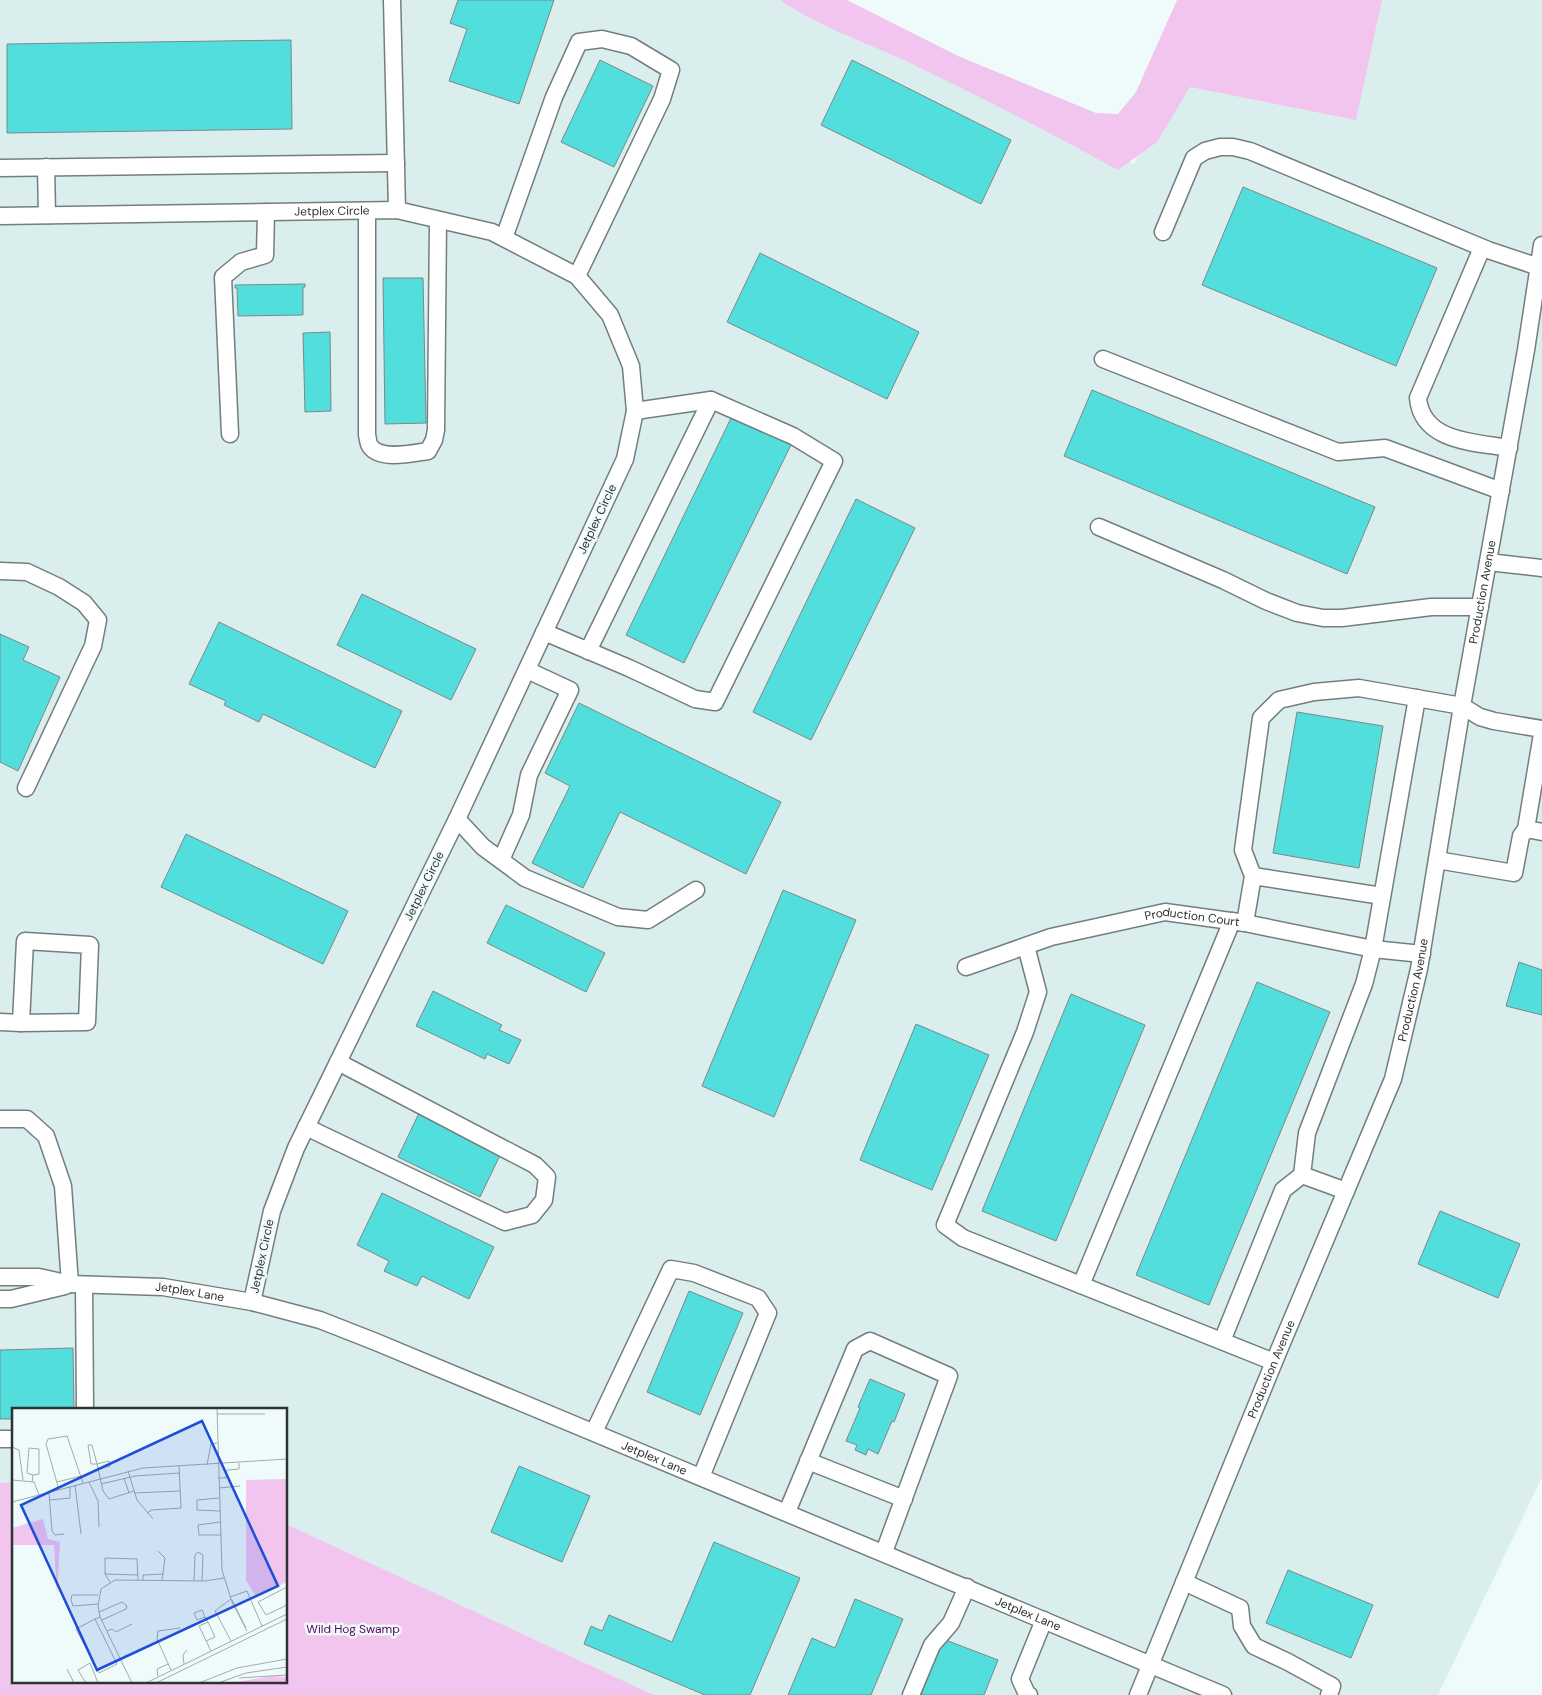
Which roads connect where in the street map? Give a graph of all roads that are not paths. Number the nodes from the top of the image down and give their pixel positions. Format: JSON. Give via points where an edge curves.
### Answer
{"nodes":[{"id":1,"x":392,"y":0,"type":"edge"},
{"id":2,"x":396,"y":163,"type":"junction"},
{"id":3,"x":46,"y":167,"type":"junction"},
{"id":4,"x":0,"y":168,"type":"edge"},
{"id":5,"x":397,"y":210,"type":"junction"},
{"id":6,"x":367,"y":211,"type":"junction"},
{"id":7,"x":266,"y":212,"type":"junction"},
{"id":8,"x":47,"y":215,"type":"junction"},
{"id":9,"x":0,"y":216,"type":"edge"},
{"id":10,"x":438,"y":220,"type":"junction"},
{"id":11,"x":1163,"y":232,"type":"dead end"},
{"id":12,"x":504,"y":238,"type":"junction"},
{"id":13,"x":1542,"y":245,"type":"edge"},
{"id":14,"x":1482,"y":248,"type":"junction"},
{"id":15,"x":1539,"y":267,"type":"junction"},
{"id":16,"x":577,"y":276,"type":"junction"},
{"id":17,"x":1534,"y":351,"type":"edge"},
{"id":18,"x":1103,"y":359,"type":"dead end"},
{"id":19,"x":711,"y":400,"type":"junction"},
{"id":20,"x":634,"y":410,"type":"junction"},
{"id":21,"x":230,"y":434,"type":"dead end"},
{"id":22,"x":1509,"y":448,"type":"junction"},
{"id":23,"x":1501,"y":491,"type":"junction"},
{"id":24,"x":1098,"y":527,"type":"dead end"},
{"id":25,"x":1488,"y":562,"type":"junction"},
{"id":26,"x":1542,"y":568,"type":"edge"},
{"id":27,"x":0,"y":571,"type":"edge"},
{"id":28,"x":1480,"y":607,"type":"junction"},
{"id":29,"x":544,"y":632,"type":"junction"},
{"id":30,"x":588,"y":651,"type":"junction"},
{"id":31,"x":527,"y":670,"type":"junction"},
{"id":32,"x":1417,"y":698,"type":"junction"},
{"id":33,"x":1462,"y":706,"type":"junction"},
{"id":34,"x":1542,"y":730,"type":"edge"},
{"id":35,"x":1542,"y":734,"type":"edge"},
{"id":36,"x":26,"y":788,"type":"dead end"},
{"id":37,"x":457,"y":819,"type":"junction"},
{"id":38,"x":1526,"y":829,"type":"junction"},
{"id":39,"x":1542,"y":832,"type":"edge"},
{"id":40,"x":501,"y":860,"type":"junction"},
{"id":41,"x":1437,"y":860,"type":"junction"},
{"id":42,"x":1253,"y":876,"type":"junction"},
{"id":43,"x":696,"y":890,"type":"dead end"},
{"id":44,"x":1382,"y":896,"type":"junction"},
{"id":45,"x":1239,"y":922,"type":"junction"},
{"id":46,"x":1026,"y":946,"type":"junction"},
{"id":47,"x":1373,"y":949,"type":"junction"},
{"id":48,"x":1422,"y":954,"type":"junction"},
{"id":49,"x":966,"y":967,"type":"dead end"},
{"id":50,"x":0,"y":1022,"type":"edge"},
{"id":51,"x":22,"y":1022,"type":"junction"},
{"id":52,"x":338,"y":1062,"type":"junction"},
{"id":53,"x":0,"y":1119,"type":"edge"},
{"id":54,"x":306,"y":1127,"type":"junction"},
{"id":55,"x":1302,"y":1175,"type":"junction"},
{"id":56,"x":1346,"y":1191,"type":"junction"},
{"id":57,"x":0,"y":1277,"type":"edge"},
{"id":58,"x":77,"y":1285,"type":"junction"},
{"id":59,"x":1081,"y":1285,"type":"junction"},
{"id":60,"x":0,"y":1299,"type":"edge"},
{"id":61,"x":252,"y":1302,"type":"junction"},
{"id":62,"x":1222,"y":1341,"type":"junction"},
{"id":63,"x":1274,"y":1362,"type":"junction"},
{"id":64,"x":85,"y":1408,"type":"edge"},
{"id":65,"x":594,"y":1432,"type":"junction"},
{"id":66,"x":808,"y":1461,"type":"junction"},
{"id":67,"x":701,"y":1477,"type":"junction"},
{"id":68,"x":904,"y":1499,"type":"junction"},
{"id":69,"x":787,"y":1512,"type":"junction"},
{"id":70,"x":884,"y":1552,"type":"junction"},
{"id":71,"x":1184,"y":1582,"type":"junction"},
{"id":72,"x":967,"y":1587,"type":"junction"},
{"id":73,"x":1044,"y":1620,"type":"junction"},
{"id":74,"x":1150,"y":1665,"type":"junction"},
{"id":75,"x":911,"y":1695,"type":"edge"},
{"id":76,"x":1029,"y":1695,"type":"edge"},
{"id":77,"x":1138,"y":1695,"type":"edge"},
{"id":78,"x":1223,"y":1695,"type":"edge"},
{"id":79,"x":1329,"y":1695,"type":"edge"}],
"edges":[{"from":1,"to":2,"type":"street"},
{"from":2,"to":3,"type":"street"},
{"from":2,"to":5,"type":"street"},
{"from":3,"to":4,"type":"street"},
{"from":3,"to":8,"type":"street"},
{"from":5,"to":6,"type":"street","name":"Jetplex Circle"},
{"from":5,"to":10,"type":"street","name":"Jetplex Circle"},
{"from":6,"to":7,"type":"street","name":"Jetplex Circle"},
{"from":6,"to":10,"type":"street","via":[[367,435],[369,446],[377,452],[391,455],[428,451],[434,440]]},
{"from":7,"to":8,"type":"street","name":"Jetplex Circle"},
{"from":7,"to":21,"type":"street","via":[[264,255],[241,262],[223,276]]},
{"from":8,"to":9,"type":"street","name":"Jetplex Circle"},
{"from":10,"to":12,"type":"street","name":"Jetplex Circle","via":[[492,232]]},
{"from":11,"to":14,"type":"street","via":[[1194,158],[1205,151],[1233,147],[1250,150]]},
{"from":12,"to":16,"type":"street","name":"Jetplex Circle"},
{"from":12,"to":16,"type":"street","via":[[554,97],[579,42],[602,39],[632,46],[671,70],[662,99]]},
{"from":13,"to":15,"type":"street","name":"Production Avenue"},
{"from":14,"to":15,"type":"street"},
{"from":14,"to":22,"type":"street","via":[[1418,398],[1422,415],[1437,431],[1459,439]]},
{"from":15,"to":17,"type":"street","name":"Production Avenue"},
{"from":16,"to":20,"type":"street","name":"Jetplex Circle","via":[[610,315],[631,366]]},
{"from":17,"to":22,"type":"street","name":"Production Avenue"},
{"from":18,"to":23,"type":"street","via":[[1338,452],[1385,448]]},
{"from":19,"to":20,"type":"street"},
{"from":19,"to":30,"type":"street"},
{"from":19,"to":30,"type":"street","via":[[793,436],[834,461],[715,702],[695,699]]},
{"from":20,"to":29,"type":"street","name":"Jetplex Circle","via":[[625,459]]},
{"from":22,"to":23,"type":"street","name":"Production Avenue"},
{"from":23,"to":25,"type":"street","name":"Production Avenue"},
{"from":24,"to":28,"type":"street","via":[[1297,613],[1342,618],[1431,607]]},
{"from":25,"to":26,"type":"street"},
{"from":25,"to":28,"type":"street","name":"Production Avenue"},
{"from":27,"to":36,"type":"street","via":[[27,572],[58,587],[84,603],[98,620],[93,646]]},
{"from":28,"to":33,"type":"street","name":"Production Avenue"},
{"from":29,"to":30,"type":"street"},
{"from":29,"to":31,"type":"street","name":"Jetplex Circle"},
{"from":31,"to":37,"type":"street","name":"Jetplex Circle"},
{"from":31,"to":40,"type":"street","via":[[570,690],[529,775],[520,814]]},
{"from":32,"to":33,"type":"street"},
{"from":32,"to":42,"type":"street","via":[[1359,688],[1314,692],[1280,700],[1261,718],[1242,850]]},
{"from":32,"to":44,"type":"street"},
{"from":33,"to":34,"type":"street","via":[[1480,717]]},
{"from":33,"to":41,"type":"street","name":"Production Avenue"},
{"from":35,"to":38,"type":"street"},
{"from":37,"to":40,"type":"street","via":[[482,847]]},
{"from":37,"to":52,"type":"street","name":"Jetplex Circle"},
{"from":38,"to":39,"type":"street"},
{"from":38,"to":41,"type":"street","via":[[1514,873]]},
{"from":40,"to":43,"type":"street","via":[[525,878],[618,918],[648,920]]},
{"from":41,"to":48,"type":"street","name":"Production Avenue"},
{"from":42,"to":44,"type":"street"},
{"from":42,"to":45,"type":"street"},
{"from":44,"to":47,"type":"street"},
{"from":45,"to":46,"type":"street","name":"Production Court","via":[[1165,912],[1051,937]]},
{"from":45,"to":47,"type":"street","name":"Production Court"},
{"from":45,"to":59,"type":"street"},
{"from":46,"to":49,"type":"street","name":"Production Court"},
{"from":46,"to":59,"type":"street","via":[[1038,992],[1025,1032],[945,1225],[963,1238]]},
{"from":47,"to":48,"type":"street","name":"Production Court"},
{"from":47,"to":55,"type":"street","via":[[1364,984],[1307,1133]]},
{"from":48,"to":56,"type":"street","name":"Production Avenue","via":[[1393,1079]]},
{"from":50,"to":51,"type":"street"},
{"from":51,"to":51,"type":"street","via":[[87,1022],[90,945],[25,941]]},
{"from":52,"to":54,"type":"street","name":"Jetplex Circle"},
{"from":52,"to":54,"type":"street","via":[[535,1164],[547,1177],[544,1200],[532,1215],[505,1222]]},
{"from":53,"to":58,"type":"street","via":[[27,1118],[46,1136],[63,1186]]},
{"from":54,"to":61,"type":"street","name":"Jetplex Circle","via":[[272,1212]]},
{"from":55,"to":56,"type":"street"},
{"from":55,"to":62,"type":"street","via":[[1283,1190]]},
{"from":56,"to":63,"type":"street","name":"Production Avenue"},
{"from":57,"to":58,"type":"street","name":"Jetplex Lane","via":[[39,1278]]},
{"from":58,"to":60,"type":"street","name":"Jetplex Lane"},
{"from":58,"to":61,"type":"street","name":"Jetplex Lane","via":[[163,1287]]},
{"from":58,"to":64,"type":"street"},
{"from":59,"to":62,"type":"street"},
{"from":61,"to":65,"type":"street","name":"Jetplex Lane","via":[[320,1320]]},
{"from":62,"to":63,"type":"street"},
{"from":63,"to":71,"type":"street","name":"Production Avenue"},
{"from":65,"to":67,"type":"street","name":"Jetplex Lane"},
{"from":65,"to":67,"type":"street","via":[[671,1269],[694,1273],[758,1298],[768,1314]]},
{"from":66,"to":68,"type":"street"},
{"from":66,"to":68,"type":"street","via":[[855,1349],[870,1341],[949,1376]]},
{"from":66,"to":69,"type":"street"},
{"from":67,"to":69,"type":"street","name":"Jetplex Lane"},
{"from":68,"to":70,"type":"street"},
{"from":69,"to":70,"type":"street","name":"Jetplex Lane"},
{"from":70,"to":72,"type":"street","name":"Jetplex Lane"},
{"from":71,"to":74,"type":"street","name":"Production Avenue"},
{"from":71,"to":79,"type":"street","via":[[1240,1608],[1242,1626],[1254,1646],[1332,1686]]},
{"from":72,"to":73,"type":"street","name":"Jetplex Lane"},
{"from":72,"to":75,"type":"street","via":[[951,1623],[932,1645]]},
{"from":73,"to":74,"type":"street","name":"Jetplex Lane"},
{"from":73,"to":76,"type":"street","via":[[1020,1679]]},
{"from":74,"to":77,"type":"street","name":"Production Avenue"},
{"from":74,"to":78,"type":"street","name":"Jetplex Lane"}]}
